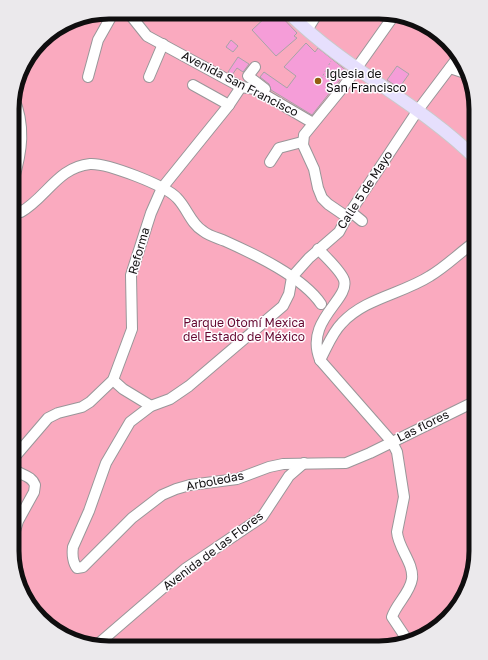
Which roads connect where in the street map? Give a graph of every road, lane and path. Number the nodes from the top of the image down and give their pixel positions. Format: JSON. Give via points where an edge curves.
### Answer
{"nodes":[{"id":1,"x":109,"y":19,"type":"edge"},
{"id":2,"x":133,"y":19,"type":"edge"},
{"id":3,"x":295,"y":19,"type":"edge"},
{"id":4,"x":314,"y":19,"type":"edge"},
{"id":5,"x":391,"y":20,"type":"edge"},
{"id":6,"x":307,"y":30,"type":"junction"},
{"id":7,"x":163,"y":44,"type":"junction"},
{"id":8,"x":333,"y":58,"type":"dead end"},
{"id":9,"x":455,"y":61,"type":"edge"},
{"id":10,"x":255,"y":67,"type":"dead end"},
{"id":11,"x":357,"y":68,"type":"junction"},
{"id":12,"x":450,"y":68,"type":"junction"},
{"id":13,"x":461,"y":72,"type":"edge"},
{"id":14,"x":324,"y":75,"type":"junction"},
{"id":15,"x":149,"y":76,"type":"dead end"},
{"id":16,"x":88,"y":77,"type":"dead end"},
{"id":17,"x":321,"y":80,"type":"dead end"},
{"id":18,"x":193,"y":86,"type":"dead end"},
{"id":19,"x":241,"y":87,"type":"junction"},
{"id":20,"x":340,"y":91,"type":"junction"},
{"id":21,"x":229,"y":105,"type":"junction"},
{"id":22,"x":284,"y":106,"type":"junction"},
{"id":23,"x":418,"y":110,"type":"junction"},
{"id":24,"x":19,"y":111,"type":"edge"},
{"id":25,"x":313,"y":123,"type":"junction"},
{"id":26,"x":302,"y":142,"type":"junction"},
{"id":27,"x":469,"y":152,"type":"edge"},
{"id":28,"x":19,"y":161,"type":"edge"},
{"id":29,"x":270,"y":162,"type":"dead end"},
{"id":30,"x":162,"y":188,"type":"junction"},
{"id":31,"x":19,"y":210,"type":"edge"},
{"id":32,"x":349,"y":214,"type":"junction"},
{"id":33,"x":362,"y":221,"type":"dead end"},
{"id":34,"x":469,"y":246,"type":"edge"},
{"id":35,"x":318,"y":249,"type":"junction"},
{"id":36,"x":292,"y":277,"type":"junction"},
{"id":37,"x":321,"y":304,"type":"dead end"},
{"id":38,"x":320,"y":360,"type":"junction"},
{"id":39,"x":113,"y":380,"type":"junction"},
{"id":40,"x":469,"y":404,"type":"edge"},
{"id":41,"x":151,"y":406,"type":"junction"},
{"id":42,"x":392,"y":442,"type":"junction"},
{"id":43,"x":19,"y":452,"type":"edge"},
{"id":44,"x":304,"y":463,"type":"junction"},
{"id":45,"x":19,"y":473,"type":"edge"},
{"id":46,"x":19,"y":519,"type":"edge"},
{"id":47,"x":405,"y":637,"type":"edge"},
{"id":48,"x":102,"y":640,"type":"edge"}],
"edges":[{"from":1,"to":16,"type":"street","via":[[98,40]]},
{"from":2,"to":7,"type":"street","name":"Avenida San Francisco","via":[[147,36]]},
{"from":3,"to":6,"type":"main road"},
{"from":4,"to":6,"type":"street"},
{"from":5,"to":11,"type":"street"},
{"from":6,"to":11,"type":"main road"},
{"from":7,"to":15,"type":"street"},
{"from":7,"to":19,"type":"street","name":"Avenida San Francisco"},
{"from":8,"to":14,"type":"path"},
{"from":9,"to":12,"type":"street","name":"Calle 5 de Mayo"},
{"from":10,"to":22,"type":"street","via":[[249,78],[276,96]]},
{"from":11,"to":20,"type":"street"},
{"from":11,"to":23,"type":"main road"},
{"from":12,"to":13,"type":"street"},
{"from":12,"to":23,"type":"street","name":"Calle 5 de Mayo"},
{"from":14,"to":17,"type":"path"},
{"from":14,"to":20,"type":"path"},
{"from":18,"to":21,"type":"street"},
{"from":19,"to":21,"type":"street","name":"Reforma"},
{"from":19,"to":22,"type":"street","name":"Avenida San Francisco","via":[[255,89]]},
{"from":20,"to":25,"type":"street"},
{"from":21,"to":30,"type":"street","name":"Reforma"},
{"from":22,"to":25,"type":"street","name":"Avenida San Francisco"},
{"from":23,"to":27,"type":"main road"},
{"from":23,"to":32,"type":"street","name":"Calle 5 de Mayo"},
{"from":24,"to":28,"type":"street"},
{"from":25,"to":26,"type":"street"},
{"from":26,"to":29,"type":"street","via":[[279,148]]},
{"from":26,"to":32,"type":"street","via":[[314,169],[322,198],[328,204]]},
{"from":30,"to":31,"type":"street","via":[[124,172],[90,164],[67,172],[21,212]]},
{"from":30,"to":36,"type":"street","via":[[175,196],[197,227],[204,232],[234,245]]},
{"from":30,"to":39,"type":"street","name":"Reforma","via":[[143,234],[131,274],[130,290],[134,317],[132,329]]},
{"from":32,"to":33,"type":"street"},
{"from":32,"to":35,"type":"street","name":"Calle 5 de Mayo","via":[[339,232]]},
{"from":34,"to":38,"type":"street","via":[[430,277],[357,310],[334,332]]},
{"from":35,"to":36,"type":"street","name":"Calle 5 de Mayo"},
{"from":35,"to":38,"type":"street","via":[[344,282],[343,290],[320,324],[316,351]]},
{"from":36,"to":37,"type":"street"},
{"from":36,"to":41,"type":"street","via":[[287,301],[283,306],[189,386],[170,399]]},
{"from":38,"to":42,"type":"street"},
{"from":39,"to":41,"type":"street"},
{"from":39,"to":43,"type":"street","name":"Reforma","via":[[82,407],[58,412],[48,418]]},
{"from":40,"to":42,"type":"street","name":"Las flores"},
{"from":41,"to":44,"type":"street","name":"Arboledas","via":[[130,422],[106,463],[93,502],[73,547],[72,553],[77,568],[83,567],[132,518],[162,495],[190,484],[236,479],[276,465]]},
{"from":42,"to":44,"type":"street","name":"Las flores","via":[[341,464]]},
{"from":42,"to":47,"type":"street","via":[[400,460],[404,497],[397,538],[411,570],[412,579],[409,589],[392,617]]},
{"from":44,"to":48,"type":"street","name":"Avenida de las Flores","via":[[289,476],[262,517],[185,569]]},
{"from":45,"to":46,"type":"street","via":[[29,477],[35,485],[34,492]]}]}
